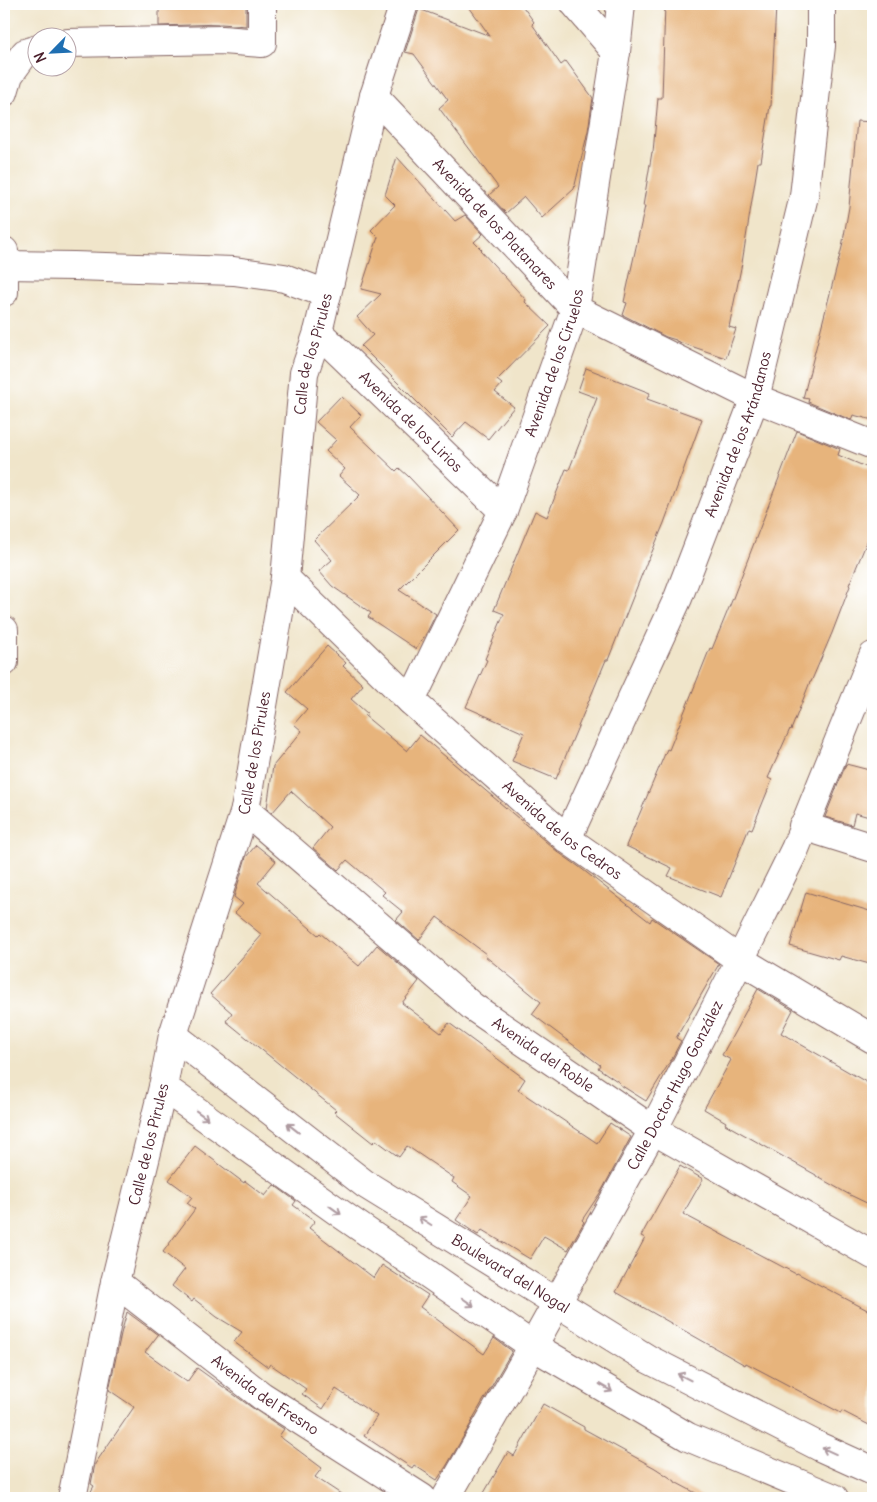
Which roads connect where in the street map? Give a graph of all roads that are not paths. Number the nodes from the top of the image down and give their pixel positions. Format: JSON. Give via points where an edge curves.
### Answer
{"nodes":[{"id":1,"x":262,"y":4,"type":"edge"},
{"id":2,"x":404,"y":4,"type":"edge"},
{"id":3,"x":575,"y":4,"type":"edge"},
{"id":4,"x":621,"y":4,"type":"edge"},
{"id":5,"x":821,"y":4,"type":"edge"},
{"id":6,"x":78,"y":43,"type":"edge"},
{"id":7,"x":28,"y":52,"type":"edge"},
{"id":8,"x":616,"y":52,"type":"junction"},
{"id":9,"x":4,"y":92,"type":"edge"},
{"id":10,"x":374,"y":96,"type":"junction"},
{"id":11,"x":4,"y":251,"type":"edge"},
{"id":12,"x":4,"y":265,"type":"edge"},
{"id":13,"x":4,"y":292,"type":"edge"},
{"id":14,"x":327,"y":294,"type":"junction"},
{"id":15,"x":575,"y":309,"type":"junction"},
{"id":16,"x":318,"y":332,"type":"junction"},
{"id":17,"x":755,"y":398,"type":"junction"},
{"id":18,"x":873,"y":445,"type":"edge"},
{"id":19,"x":503,"y":511,"type":"junction"},
{"id":20,"x":285,"y":578,"type":"junction"},
{"id":21,"x":4,"y":630,"type":"edge"},
{"id":22,"x":873,"y":656,"type":"edge"},
{"id":23,"x":4,"y":662,"type":"edge"},
{"id":24,"x":411,"y":701,"type":"junction"},
{"id":25,"x":245,"y":810,"type":"junction"},
{"id":26,"x":803,"y":826,"type":"junction"},
{"id":27,"x":567,"y":839,"type":"junction"},
{"id":28,"x":873,"y":848,"type":"edge"},
{"id":29,"x":740,"y":960,"type":"junction"},
{"id":30,"x":173,"y":1035,"type":"junction"},
{"id":31,"x":873,"y":1039,"type":"edge"},
{"id":32,"x":163,"y":1087,"type":"junction"},
{"id":33,"x":653,"y":1130,"type":"junction"},
{"id":34,"x":873,"y":1255,"type":"edge"},
{"id":35,"x":114,"y":1282,"type":"junction"},
{"id":36,"x":557,"y":1302,"type":"junction"},
{"id":37,"x":533,"y":1346,"type":"junction"},
{"id":38,"x":873,"y":1471,"type":"edge"},
{"id":39,"x":72,"y":1498,"type":"edge"},
{"id":40,"x":422,"y":1498,"type":"edge"},
{"id":41,"x":446,"y":1498,"type":"edge"},
{"id":42,"x":834,"y":1498,"type":"edge"}],
"edges":[{"from":1,"to":6,"type":"street","via":[[262,43],[222,40]]},
{"from":2,"to":10,"type":"street","name":"Calle de los Pirules"},
{"from":3,"to":8,"type":"street"},
{"from":4,"to":8,"type":"street","name":"Avenida de los Ciruelos"},
{"from":5,"to":17,"type":"street","name":"Avenida de los Arándanos","via":[[821,46],[804,196]]},
{"from":7,"to":9,"type":"street","via":[[9,75]]},
{"from":8,"to":15,"type":"street","name":"Avenida de los Ciruelos"},
{"from":10,"to":14,"type":"street","name":"Calle de los Pirules"},
{"from":10,"to":15,"type":"street","name":"Avenida de los Platanares"},
{"from":11,"to":12,"type":"street"},
{"from":12,"to":13,"type":"street"},
{"from":12,"to":14,"type":"street","via":[[234,271],[284,278]]},
{"from":14,"to":16,"type":"street","name":"Calle de los Pirules"},
{"from":15,"to":17,"type":"street","name":"Avenida de los Platanares"},
{"from":15,"to":19,"type":"street","name":"Avenida de los Ciruelos"},
{"from":16,"to":19,"type":"street","name":"Avenida de los Lirios"},
{"from":16,"to":20,"type":"street","name":"Calle de los Pirules","via":[[304,373]]},
{"from":17,"to":18,"type":"street","name":"Avenida de los Platanares"},
{"from":17,"to":27,"type":"street","name":"Avenida de los Arándanos","via":[[678,598]]},
{"from":19,"to":24,"type":"street","name":"Avenida de los Ciruelos"},
{"from":20,"to":24,"type":"street","name":"Avenida de los Cedros"},
{"from":20,"to":25,"type":"street","name":"Calle de los Pirules"},
{"from":21,"to":23,"type":"street"},
{"from":22,"to":26,"type":"street","name":"Calle Doctor Hugo González"},
{"from":24,"to":27,"type":"street","name":"Avenida de los Cedros"},
{"from":25,"to":30,"type":"street","name":"Calle de los Pirules"},
{"from":25,"to":33,"type":"street","name":"Avenida del Roble","via":[[473,1007]]},
{"from":26,"to":28,"type":"street"},
{"from":26,"to":29,"type":"street","name":"Calle Doctor Hugo González"},
{"from":27,"to":29,"type":"street","name":"Avenida de los Cedros"},
{"from":29,"to":31,"type":"street","name":"Avenida de los Cedros"},
{"from":29,"to":33,"type":"street","name":"Calle Doctor Hugo González"},
{"from":30,"to":32,"type":"street","name":"Calle de los Pirules"},
{"from":36,"to":30,"type":"street","name":"Boulevard del Nogal","one_way":true,"via":[[365,1184]]},
{"from":32,"to":35,"type":"street","name":"Calle de los Pirules"},
{"from":32,"to":37,"type":"street","one_way":true},
{"from":33,"to":34,"type":"street","name":"Avenida del Roble"},
{"from":33,"to":36,"type":"street","name":"Calle Doctor Hugo González"},
{"from":35,"to":39,"type":"street","name":"Calle de los Pirules"},
{"from":35,"to":40,"type":"street","name":"Avenida del Fresno","via":[[262,1396]]},
{"from":36,"to":37,"type":"street","name":"Calle Doctor Hugo González"},
{"from":38,"to":36,"type":"street","name":"Boulevard del Nogal","one_way":true,"via":[[648,1359]]},
{"from":37,"to":41,"type":"street","name":"Calle Doctor Hugo González"},
{"from":37,"to":42,"type":"street","one_way":true,"via":[[688,1437]]}]}
